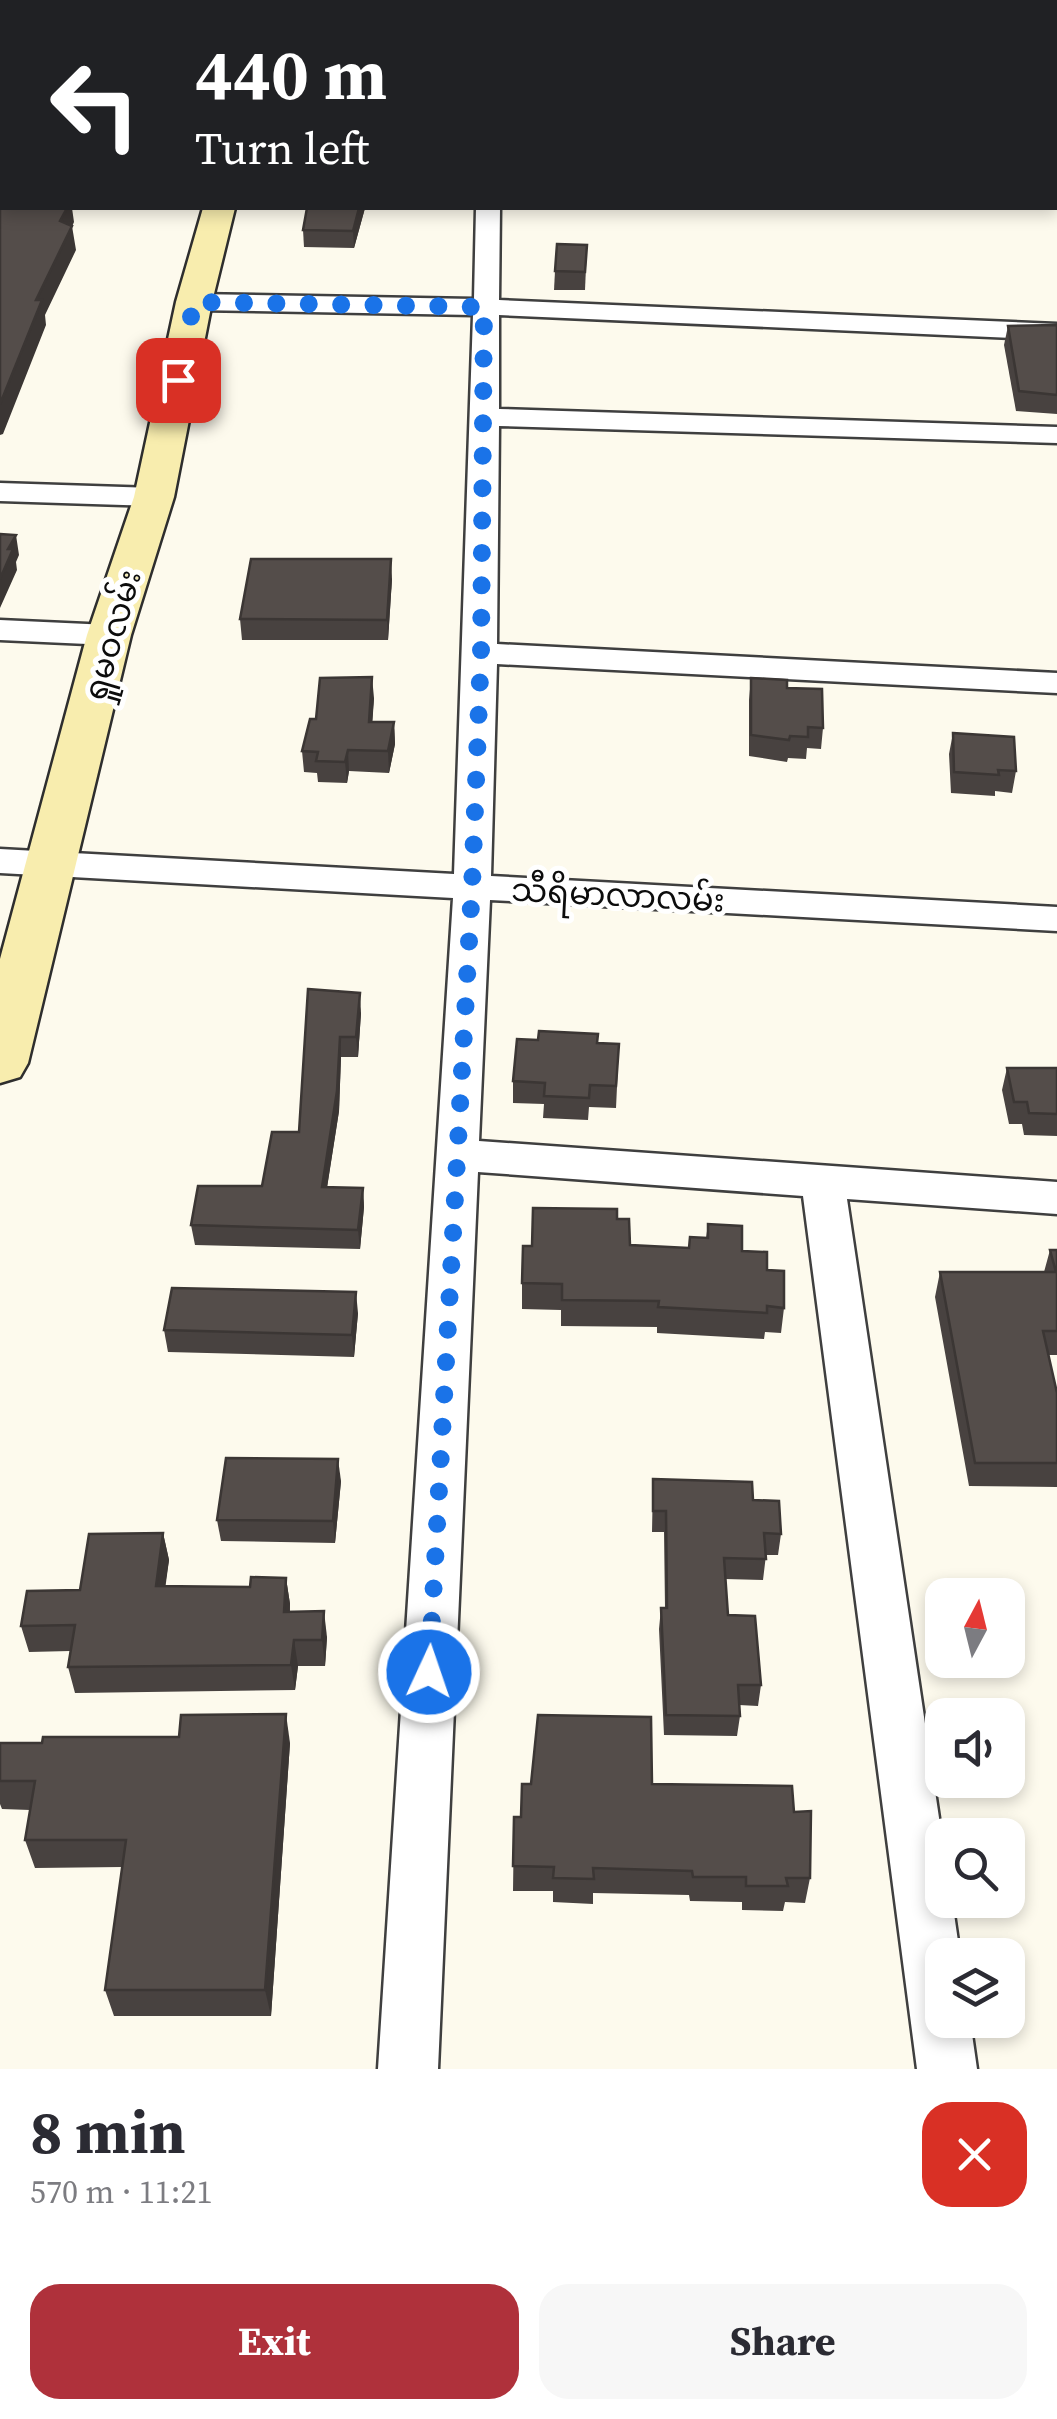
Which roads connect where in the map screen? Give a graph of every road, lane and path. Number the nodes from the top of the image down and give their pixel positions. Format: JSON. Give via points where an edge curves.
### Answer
{"nodes":[{"id":1,"x":218,"y":210,"type":"edge"},
{"id":2,"x":488,"y":210,"type":"edge"},
{"id":3,"x":194,"y":302,"type":"junction"},
{"id":4,"x":484,"y":307,"type":"junction"},
{"id":5,"x":1057,"y":332,"type":"edge"},
{"id":6,"x":483,"y":417,"type":"junction"},
{"id":7,"x":1057,"y":435,"type":"edge"},
{"id":8,"x":0,"y":492,"type":"edge"},
{"id":9,"x":154,"y":497,"type":"junction"},
{"id":10,"x":0,"y":630,"type":"edge"},
{"id":11,"x":109,"y":634,"type":"junction"},
{"id":12,"x":481,"y":652,"type":"junction"},
{"id":13,"x":1057,"y":684,"type":"edge"},
{"id":14,"x":0,"y":861,"type":"edge"},
{"id":15,"x":54,"y":863,"type":"junction"},
{"id":16,"x":472,"y":887,"type":"junction"},
{"id":17,"x":1057,"y":920,"type":"edge"},
{"id":18,"x":0,"y":1063,"type":"edge"},
{"id":19,"x":456,"y":1156,"type":"junction"},
{"id":20,"x":822,"y":1182,"type":"junction"},
{"id":21,"x":1057,"y":1198,"type":"edge"},
{"id":22,"x":408,"y":2069,"type":"edge"},
{"id":23,"x":948,"y":2069,"type":"edge"}],
"edges":[{"from":1,"to":3,"type":"street","name":"ရှုမဝလမ်း"},
{"from":2,"to":4,"type":"street"},
{"from":3,"to":4,"type":"street"},
{"from":3,"to":9,"type":"street","name":"ရှုမဝလမ်း"},
{"from":4,"to":5,"type":"street"},
{"from":4,"to":6,"type":"street"},
{"from":6,"to":7,"type":"street"},
{"from":6,"to":12,"type":"street"},
{"from":8,"to":9,"type":"street"},
{"from":9,"to":11,"type":"street","name":"ရှုမဝလမ်း"},
{"from":10,"to":11,"type":"street"},
{"from":11,"to":15,"type":"street","name":"ရှုမဝလမ်း"},
{"from":12,"to":13,"type":"street"},
{"from":12,"to":16,"type":"street"},
{"from":14,"to":15,"type":"street","name":"သီရိမာလာလမ်း"},
{"from":15,"to":16,"type":"street","name":"သီရိမာလာလမ်း"},
{"from":15,"to":18,"type":"street","name":"ရှုမဝလမ်း"},
{"from":16,"to":17,"type":"street","name":"သီရိမာလာလမ်း"},
{"from":16,"to":19,"type":"street"},
{"from":19,"to":20,"type":"street"},
{"from":19,"to":22,"type":"street"},
{"from":20,"to":21,"type":"street"},
{"from":20,"to":23,"type":"street"}]}
